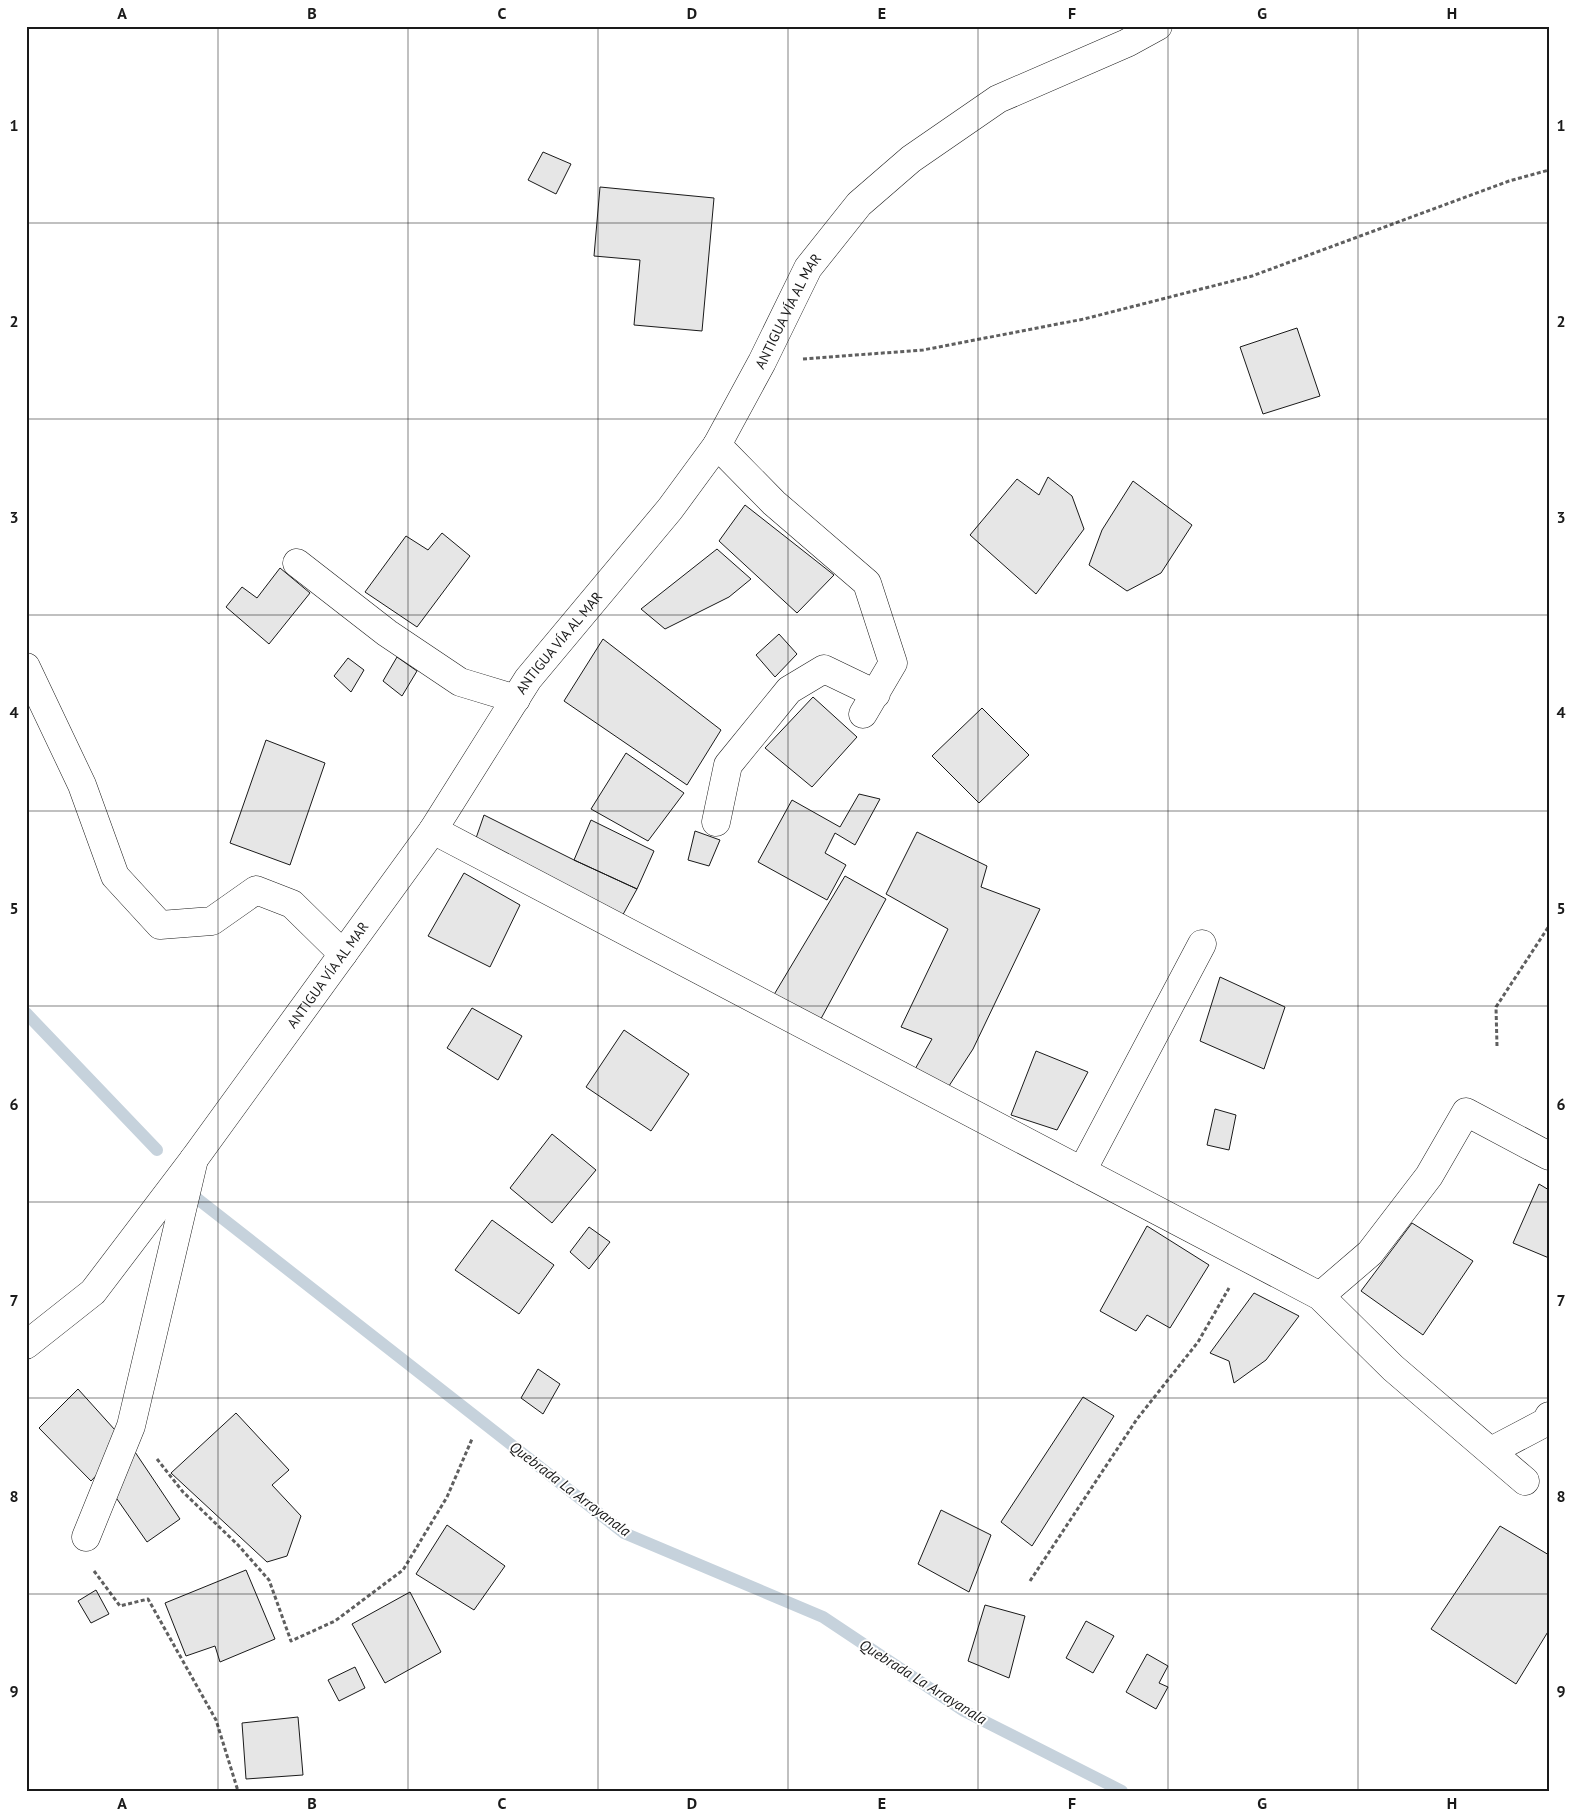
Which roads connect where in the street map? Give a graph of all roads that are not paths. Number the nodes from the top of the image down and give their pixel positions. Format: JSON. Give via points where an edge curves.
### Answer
{"nodes":[{"id":1,"x":1158,"y":26,"type":"edge"},
{"id":2,"x":717,"y":445,"type":"junction"},
{"id":3,"x":297,"y":563,"type":"dead end"},
{"id":4,"x":26,"y":667,"type":"edge"},
{"id":5,"x":516,"y":699,"type":"junction"},
{"id":6,"x":716,"y":822,"type":"dead end"},
{"id":7,"x":433,"y":830,"type":"junction"},
{"id":8,"x":1202,"y":944,"type":"dead end"},
{"id":9,"x":343,"y":954,"type":"junction"},
{"id":10,"x":1549,"y":1156,"type":"edge"},
{"id":11,"x":194,"y":1159,"type":"junction"},
{"id":12,"x":1082,"y":1171,"type":"junction"},
{"id":13,"x":1320,"y":1296,"type":"junction"},
{"id":14,"x":26,"y":1345,"type":"edge"},
{"id":15,"x":1549,"y":1416,"type":"edge"},
{"id":16,"x":1491,"y":1451,"type":"junction"},
{"id":17,"x":1525,"y":1481,"type":"dead end"},
{"id":18,"x":86,"y":1537,"type":"road end"}],
"edges":[{"from":1,"to":2,"type":"main road","name":"ANTIGUA VÍA AL MAR","via":[[1127,43],[998,99],[911,159],[859,204],[808,268]]},
{"from":2,"to":5,"type":"main road","name":"ANTIGUA VÍA AL MAR","via":[[670,509],[528,679]]},
{"from":2,"to":6,"type":"main road","via":[[774,503],[867,583],[893,663],[869,704],[824,669],[789,690],[728,765]]},
{"from":3,"to":5,"type":"main road","via":[[386,633],[460,682]]},
{"from":4,"to":9,"type":"main road","via":[[82,785],[115,876],[160,925],[212,921],[256,890],[292,904]]},
{"from":5,"to":7,"type":"main road","name":"ANTIGUA VÍA AL MAR"},
{"from":7,"to":9,"type":"main road","name":"ANTIGUA VÍA AL MAR"},
{"from":7,"to":12,"type":"main road"},
{"from":8,"to":12,"type":"main road"},
{"from":9,"to":11,"type":"main road","name":"ANTIGUA VÍA AL MAR"},
{"from":10,"to":13,"type":"main road","via":[[1466,1112],[1429,1176],[1370,1253]]},
{"from":11,"to":14,"type":"main road","name":"ANTIGUA VÍA AL MAR","via":[[93,1292]]},
{"from":11,"to":18,"type":"main road","via":[[131,1426]]},
{"from":12,"to":13,"type":"main road"},
{"from":13,"to":16,"type":"main road","via":[[1393,1368]]},
{"from":15,"to":16,"type":"main road","via":[[1546,1422]]},
{"from":16,"to":17,"type":"main road"}]}
